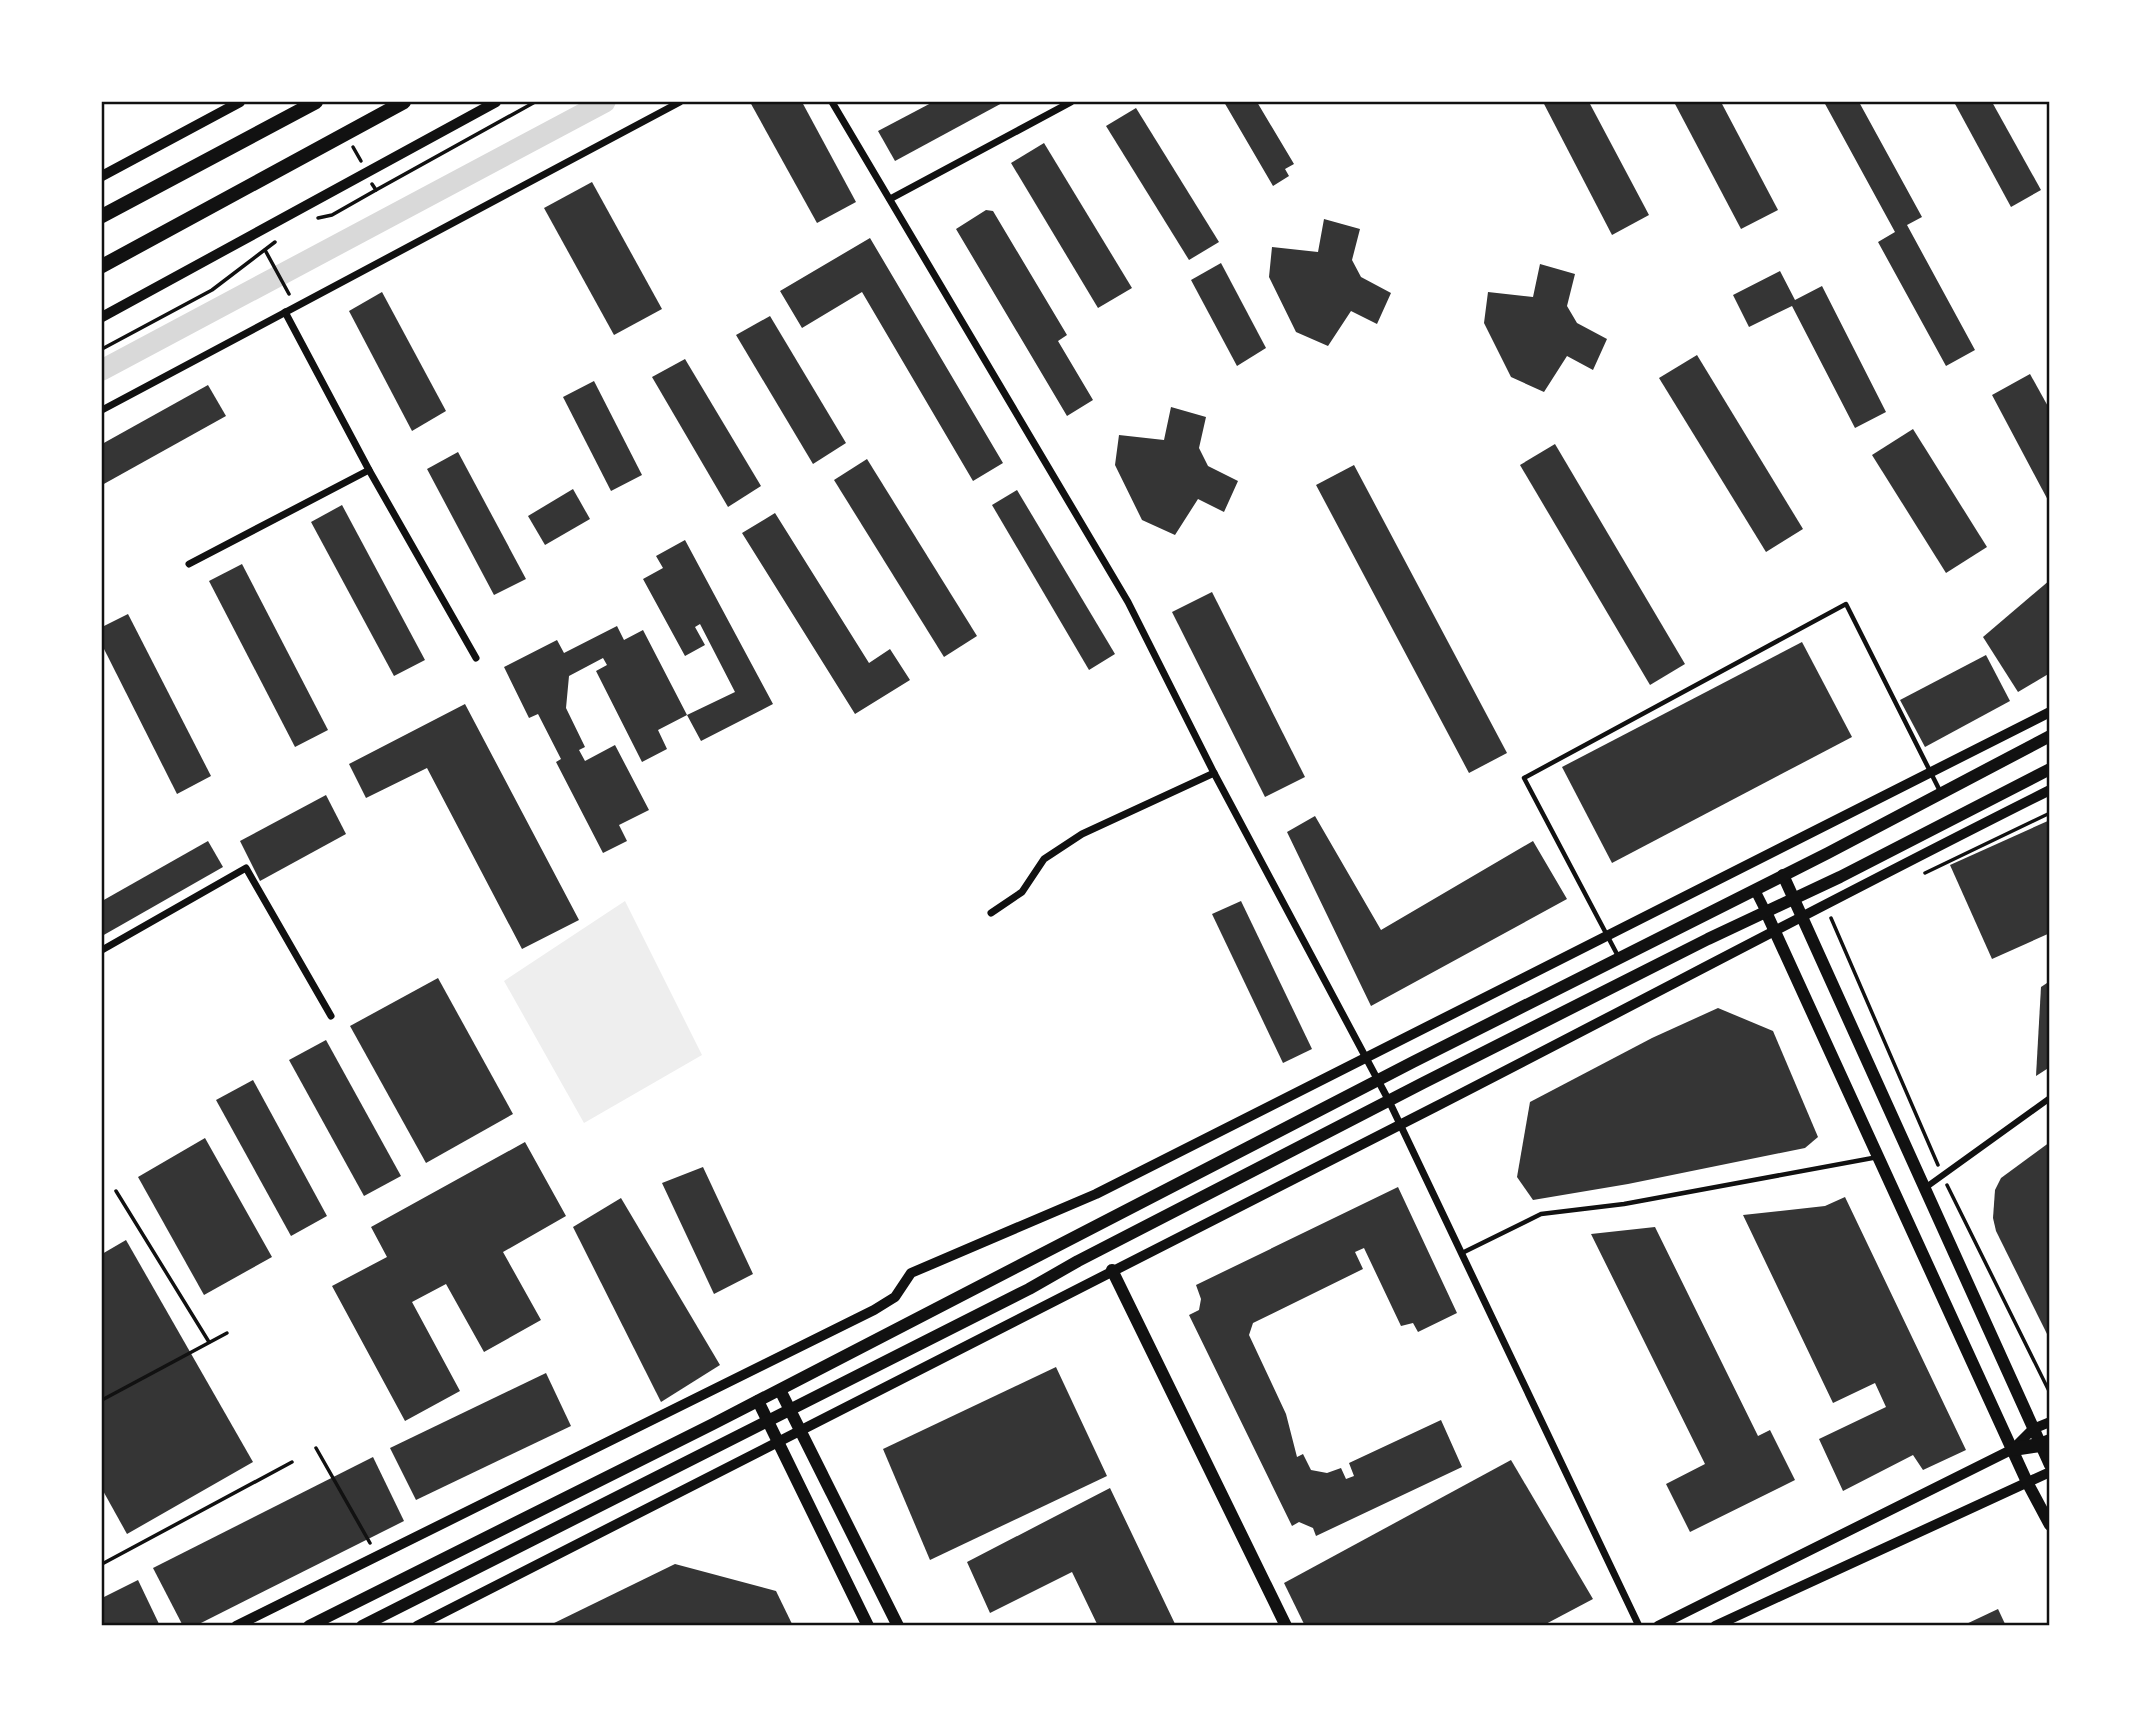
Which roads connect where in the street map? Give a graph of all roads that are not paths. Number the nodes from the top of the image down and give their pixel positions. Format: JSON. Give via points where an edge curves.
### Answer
{"nodes":[{"id":1,"x":240,"y":102,"type":"edge"},
{"id":2,"x":316,"y":102,"type":"edge"},
{"id":3,"x":404,"y":102,"type":"edge"},
{"id":4,"x":496,"y":102,"type":"edge"},
{"id":5,"x":680,"y":102,"type":"edge"},
{"id":6,"x":832,"y":102,"type":"edge"},
{"id":7,"x":1071,"y":102,"type":"edge"},
{"id":8,"x":102,"y":176,"type":"edge"},
{"id":9,"x":890,"y":199,"type":"junction"},
{"id":10,"x":102,"y":216,"type":"edge"},
{"id":11,"x":102,"y":266,"type":"edge"},
{"id":12,"x":285,"y":312,"type":"junction"},
{"id":13,"x":102,"y":317,"type":"edge"},
{"id":14,"x":102,"y":410,"type":"edge"},
{"id":15,"x":369,"y":470,"type":"junction"},
{"id":16,"x":189,"y":564,"type":"dead end"},
{"id":17,"x":476,"y":658,"type":"dead end"},
{"id":18,"x":2049,"y":712,"type":"edge"},
{"id":19,"x":2049,"y":736,"type":"edge"},
{"id":20,"x":2049,"y":769,"type":"edge"},
{"id":21,"x":1214,"y":773,"type":"junction"},
{"id":22,"x":1931,"y":773,"type":"junction"},
{"id":23,"x":2049,"y":790,"type":"edge"},
{"id":24,"x":1942,"y":793,"type":"junction"},
{"id":25,"x":1783,"y":875,"type":"junction"},
{"id":26,"x":1755,"y":890,"type":"junction"},
{"id":27,"x":1795,"y":898,"type":"junction"},
{"id":28,"x":1766,"y":912,"type":"junction"},
{"id":29,"x":991,"y":913,"type":"dead end"},
{"id":30,"x":1803,"y":916,"type":"junction"},
{"id":31,"x":1775,"y":931,"type":"junction"},
{"id":32,"x":1608,"y":936,"type":"junction"},
{"id":33,"x":102,"y":950,"type":"edge"},
{"id":34,"x":1620,"y":959,"type":"junction"},
{"id":35,"x":331,"y":1016,"type":"dead end"},
{"id":36,"x":1367,"y":1058,"type":"junction"},
{"id":37,"x":1379,"y":1081,"type":"junction"},
{"id":38,"x":2049,"y":1098,"type":"edge"},
{"id":39,"x":1389,"y":1101,"type":"junction"},
{"id":40,"x":1400,"y":1124,"type":"junction"},
{"id":41,"x":1879,"y":1157,"type":"junction"},
{"id":42,"x":1925,"y":1188,"type":"junction"},
{"id":43,"x":1462,"y":1253,"type":"junction"},
{"id":44,"x":1112,"y":1270,"type":"junction"},
{"id":45,"x":780,"y":1390,"type":"junction"},
{"id":46,"x":758,"y":1401,"type":"junction"},
{"id":47,"x":790,"y":1409,"type":"junction"},
{"id":48,"x":767,"y":1420,"type":"junction"},
{"id":49,"x":2049,"y":1422,"type":"edge"},
{"id":50,"x":2033,"y":1429,"type":"junction"},
{"id":51,"x":800,"y":1430,"type":"junction"},
{"id":52,"x":777,"y":1441,"type":"junction"},
{"id":53,"x":2045,"y":1443,"type":"edge"},
{"id":54,"x":2012,"y":1449,"type":"junction"},
{"id":55,"x":2049,"y":1465,"type":"edge"},
{"id":56,"x":2049,"y":1472,"type":"edge"},
{"id":57,"x":2027,"y":1482,"type":"junction"},
{"id":58,"x":2049,"y":1525,"type":"edge"},
{"id":59,"x":236,"y":1626,"type":"edge"},
{"id":60,"x":309,"y":1626,"type":"edge"},
{"id":61,"x":362,"y":1626,"type":"edge"},
{"id":62,"x":417,"y":1626,"type":"edge"},
{"id":63,"x":867,"y":1626,"type":"edge"},
{"id":64,"x":898,"y":1626,"type":"edge"},
{"id":65,"x":1286,"y":1626,"type":"edge"},
{"id":66,"x":1640,"y":1626,"type":"edge"},
{"id":67,"x":1658,"y":1626,"type":"edge"},
{"id":68,"x":1715,"y":1626,"type":"edge"}],
"edges":[{"from":1,"to":8,"type":"street"},
{"from":2,"to":10,"type":"highway"},
{"from":3,"to":11,"type":"highway"},
{"from":4,"to":13,"type":"street"},
{"from":5,"to":12,"type":"street"},
{"from":6,"to":9,"type":"street"},
{"from":7,"to":9,"type":"street"},
{"from":9,"to":21,"type":"street","via":[[1128,602]]},
{"from":12,"to":14,"type":"street"},
{"from":12,"to":15,"type":"street"},
{"from":15,"to":16,"type":"street"},
{"from":15,"to":17,"type":"street"},
{"from":18,"to":22,"type":"street"},
{"from":19,"to":24,"type":"main road"},
{"from":20,"to":27,"type":"main road"},
{"from":21,"to":29,"type":"street","via":[[1082,834],[1044,859],[1022,892]]},
{"from":21,"to":36,"type":"street"},
{"from":22,"to":24,"type":"lane"},
{"from":22,"to":32,"type":"street"},
{"from":22,"to":32,"type":"lane","via":[[1846,604],[1524,778]]},
{"from":23,"to":30,"type":"street"},
{"from":24,"to":25,"type":"main road"},
{"from":25,"to":26,"type":"main road"},
{"from":25,"to":27,"type":"main road"},
{"from":26,"to":28,"type":"street"},
{"from":26,"to":34,"type":"main road"},
{"from":27,"to":28,"type":"main road"},
{"from":27,"to":30,"type":"main road"},
{"from":28,"to":31,"type":"main road"},
{"from":28,"to":39,"type":"main road"},
{"from":30,"to":31,"type":"street"},
{"from":30,"to":42,"type":"main road"},
{"from":31,"to":40,"type":"street"},
{"from":31,"to":41,"type":"main road"},
{"from":32,"to":34,"type":"lane"},
{"from":32,"to":36,"type":"street"},
{"from":33,"to":35,"type":"street","via":[[246,868]]},
{"from":34,"to":37,"type":"main road"},
{"from":36,"to":37,"type":"street"},
{"from":36,"to":59,"type":"street","via":[[1097,1194],[911,1273],[895,1297],[874,1310]]},
{"from":37,"to":39,"type":"street"},
{"from":37,"to":45,"type":"main road"},
{"from":38,"to":42,"type":"street"},
{"from":39,"to":40,"type":"street"},
{"from":39,"to":47,"type":"main road"},
{"from":40,"to":43,"type":"street"},
{"from":40,"to":44,"type":"street"},
{"from":41,"to":43,"type":"lane","via":[[1624,1205],[1541,1214]]},
{"from":41,"to":54,"type":"main road"},
{"from":42,"to":50,"type":"main road"},
{"from":43,"to":66,"type":"street"},
{"from":44,"to":51,"type":"street"},
{"from":44,"to":65,"type":"main road"},
{"from":45,"to":46,"type":"main road"},
{"from":45,"to":47,"type":"main road"},
{"from":46,"to":48,"type":"main road"},
{"from":46,"to":60,"type":"main road"},
{"from":47,"to":48,"type":"main road"},
{"from":47,"to":51,"type":"main road"},
{"from":48,"to":52,"type":"main road"},
{"from":48,"to":61,"type":"main road"},
{"from":49,"to":50,"type":"street"},
{"from":50,"to":53,"type":"main road"},
{"from":50,"to":54,"type":"street"},
{"from":51,"to":52,"type":"street"},
{"from":51,"to":64,"type":"main road"},
{"from":52,"to":62,"type":"street"},
{"from":52,"to":63,"type":"main road"},
{"from":53,"to":54,"type":"highway"},
{"from":53,"to":55,"type":"main road"},
{"from":54,"to":57,"type":"main road"},
{"from":54,"to":67,"type":"street"},
{"from":56,"to":57,"type":"street"},
{"from":57,"to":58,"type":"main road"},
{"from":57,"to":68,"type":"street"}]}
